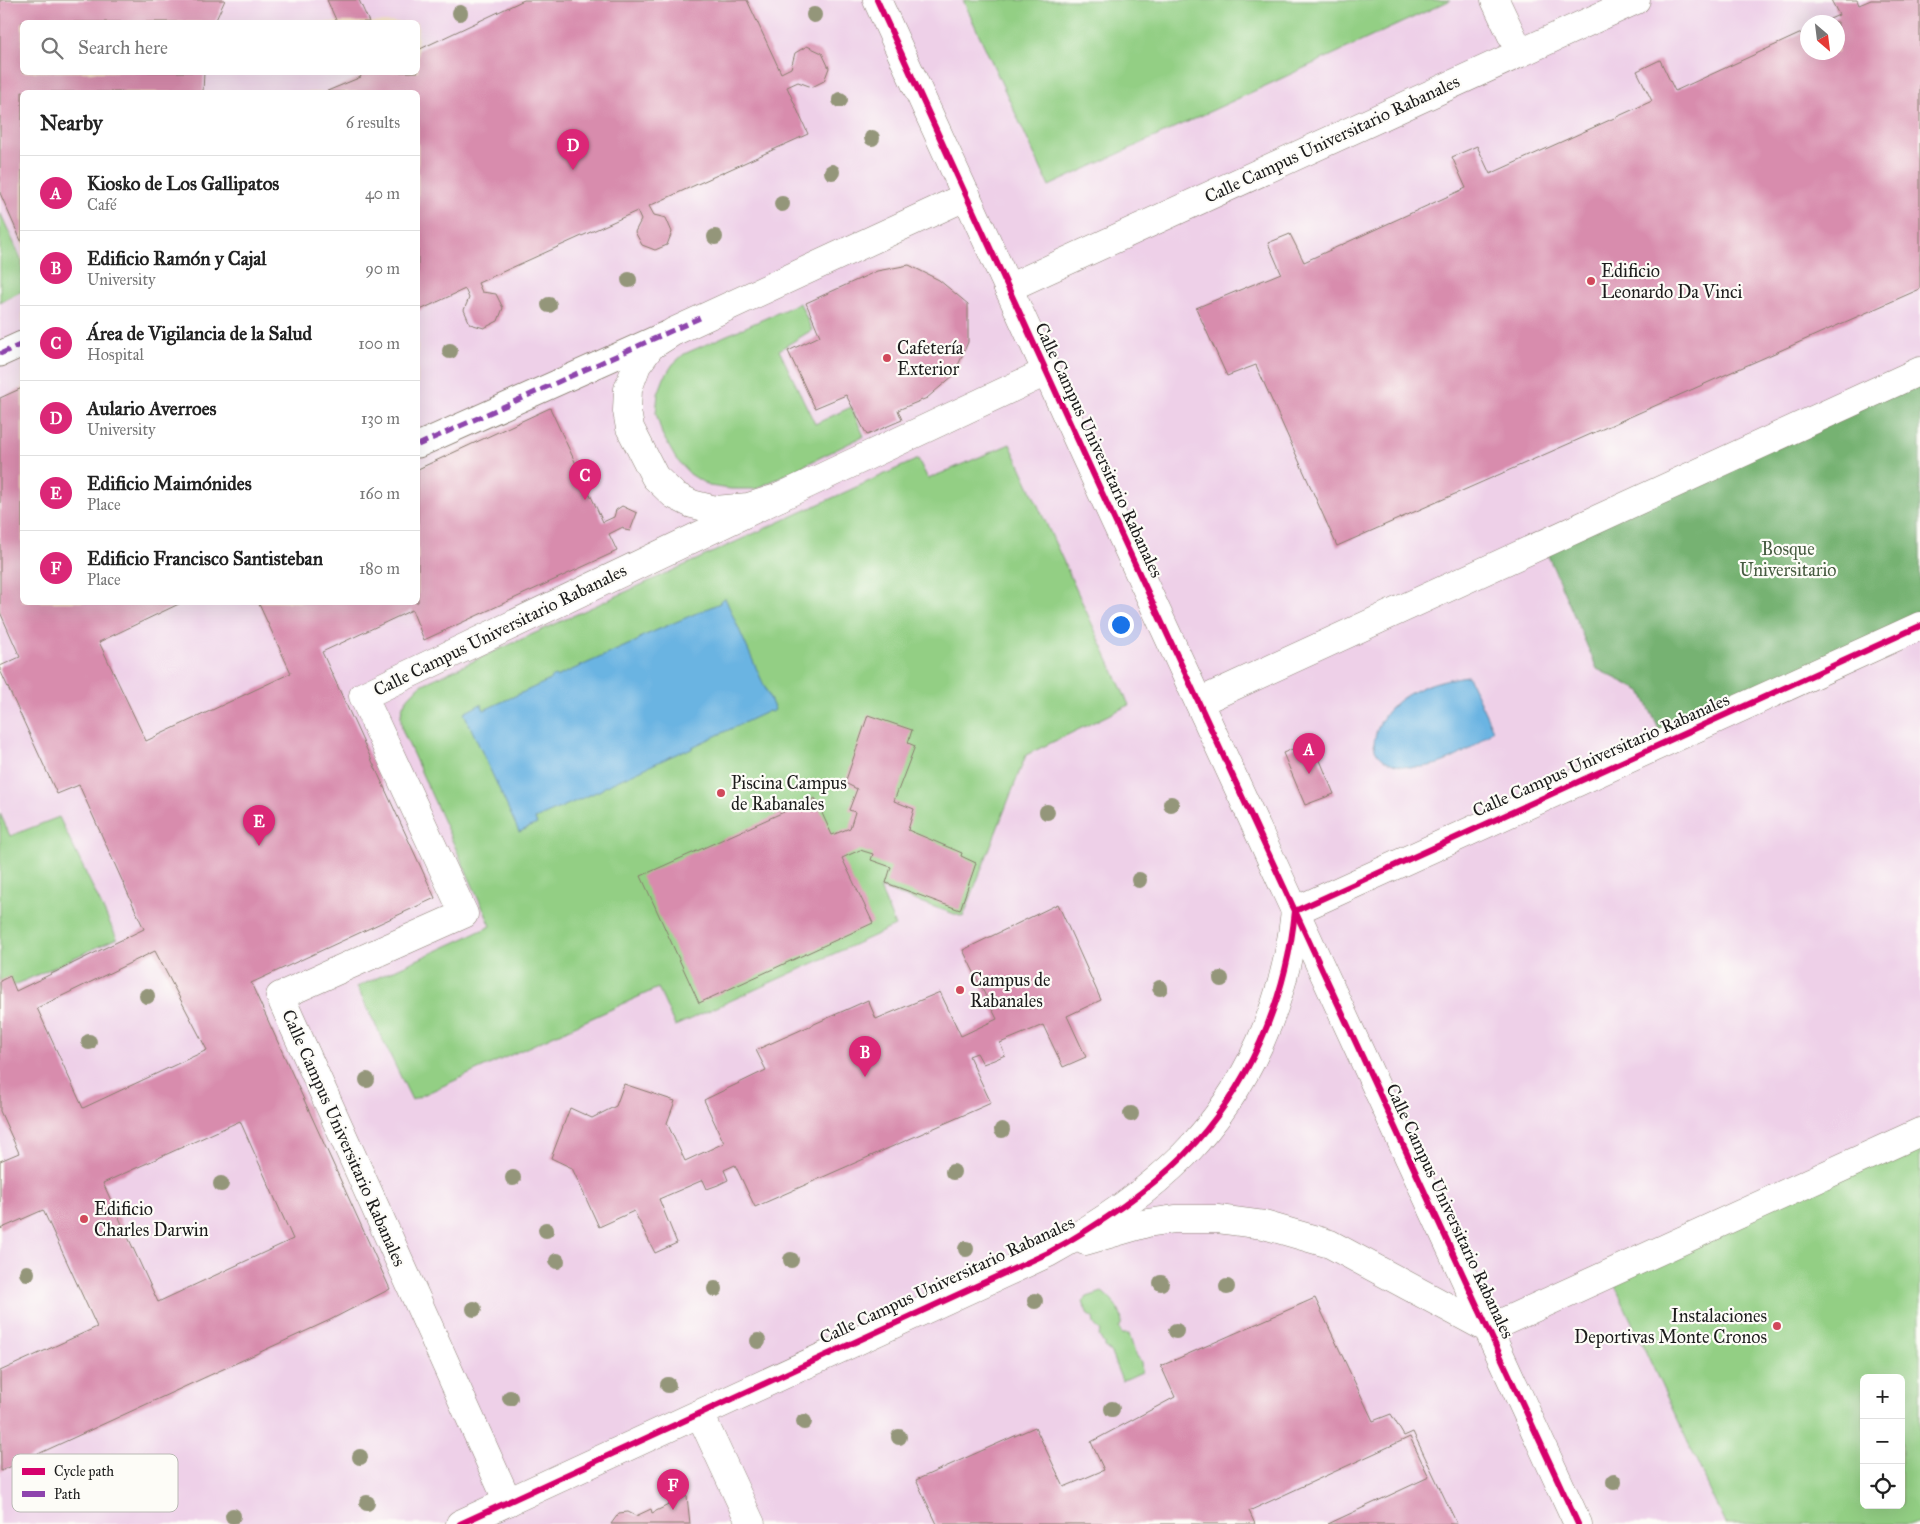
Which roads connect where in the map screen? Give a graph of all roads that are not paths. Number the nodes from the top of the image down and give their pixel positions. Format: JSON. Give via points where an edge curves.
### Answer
{"nodes":[{"id":1,"x":877,"y":0,"type":"edge"},
{"id":2,"x":1496,"y":0,"type":"edge"},
{"id":3,"x":1636,"y":0,"type":"edge"},
{"id":4,"x":1520,"y":53,"type":"junction"},
{"id":5,"x":967,"y":196,"type":"junction"},
{"id":6,"x":1008,"y":288,"type":"junction"},
{"id":7,"x":700,"y":318,"type":"junction"},
{"id":8,"x":20,"y":345,"type":"edge"},
{"id":9,"x":0,"y":354,"type":"edge"},
{"id":10,"x":1920,"y":371,"type":"edge"},
{"id":11,"x":1046,"y":372,"type":"junction"},
{"id":12,"x":420,"y":444,"type":"edge"},
{"id":13,"x":780,"y":497,"type":"junction"},
{"id":14,"x":1920,"y":626,"type":"edge"},
{"id":15,"x":1198,"y":702,"type":"junction"},
{"id":16,"x":1295,"y":911,"type":"junction"},
{"id":17,"x":1920,"y":1132,"type":"edge"},
{"id":18,"x":1048,"y":1253,"type":"junction"},
{"id":19,"x":1488,"y":1329,"type":"junction"},
{"id":20,"x":700,"y":1414,"type":"junction"},
{"id":21,"x":508,"y":1502,"type":"junction"},
{"id":22,"x":460,"y":1524,"type":"edge"},
{"id":23,"x":751,"y":1524,"type":"edge"},
{"id":24,"x":1578,"y":1524,"type":"edge"}],
"edges":[{"from":1,"to":5,"type":"street","name":"Calle Campus Universitario Rabanales"},
{"from":2,"to":4,"type":"street"},
{"from":3,"to":4,"type":"street","name":"Calle Campus Universitario Rabanales"},
{"from":4,"to":6,"type":"street","name":"Calle Campus Universitario Rabanales"},
{"from":5,"to":6,"type":"street","name":"Calle Campus Universitario Rabanales"},
{"from":5,"to":7,"type":"street","name":"Calle Campus Universitario Rabanales"},
{"from":6,"to":11,"type":"street","name":"Calle Campus Universitario Rabanales"},
{"from":7,"to":12,"type":"street","name":"Calle Campus Universitario Rabanales"},
{"from":7,"to":13,"type":"street","name":"Calle Campus Universitario Rabanales","via":[[651,346],[637,365],[628,389],[630,428],[655,478],[674,495],[692,504],[716,510],[748,507]]},
{"from":8,"to":9,"type":"street"},
{"from":10,"to":15,"type":"street"},
{"from":11,"to":13,"type":"street","name":"Calle Campus Universitario Rabanales"},
{"from":11,"to":15,"type":"street","name":"Calle Campus Universitario Rabanales"},
{"from":13,"to":21,"type":"street","name":"Calle Campus Universitario Rabanales","via":[[362,696],[464,914],[280,996]]},
{"from":14,"to":16,"type":"street","name":"Calle Campus Universitario Rabanales"},
{"from":15,"to":16,"type":"street","name":"Calle Campus Universitario Rabanales"},
{"from":16,"to":18,"type":"street","name":"Calle Campus Universitario Rabanales","via":[[1291,944],[1273,1010],[1246,1073],[1227,1103],[1183,1156],[1158,1177],[1088,1230]]},
{"from":16,"to":19,"type":"street","name":"Calle Campus Universitario Rabanales"},
{"from":17,"to":19,"type":"street","name":"Calle Campus Universitario Rabanales"},
{"from":18,"to":19,"type":"street","name":"Calle Campus Universitario Rabanales","via":[[1115,1231],[1175,1219],[1218,1219],[1264,1225],[1330,1244]]},
{"from":18,"to":20,"type":"street","name":"Calle Campus Universitario Rabanales"},
{"from":19,"to":24,"type":"street","name":"Calle Campus Universitario Rabanales"},
{"from":20,"to":21,"type":"street","name":"Calle Campus Universitario Rabanales"},
{"from":20,"to":23,"type":"street"},
{"from":21,"to":22,"type":"street","name":"Calle Campus Universitario Rabanales"}]}
